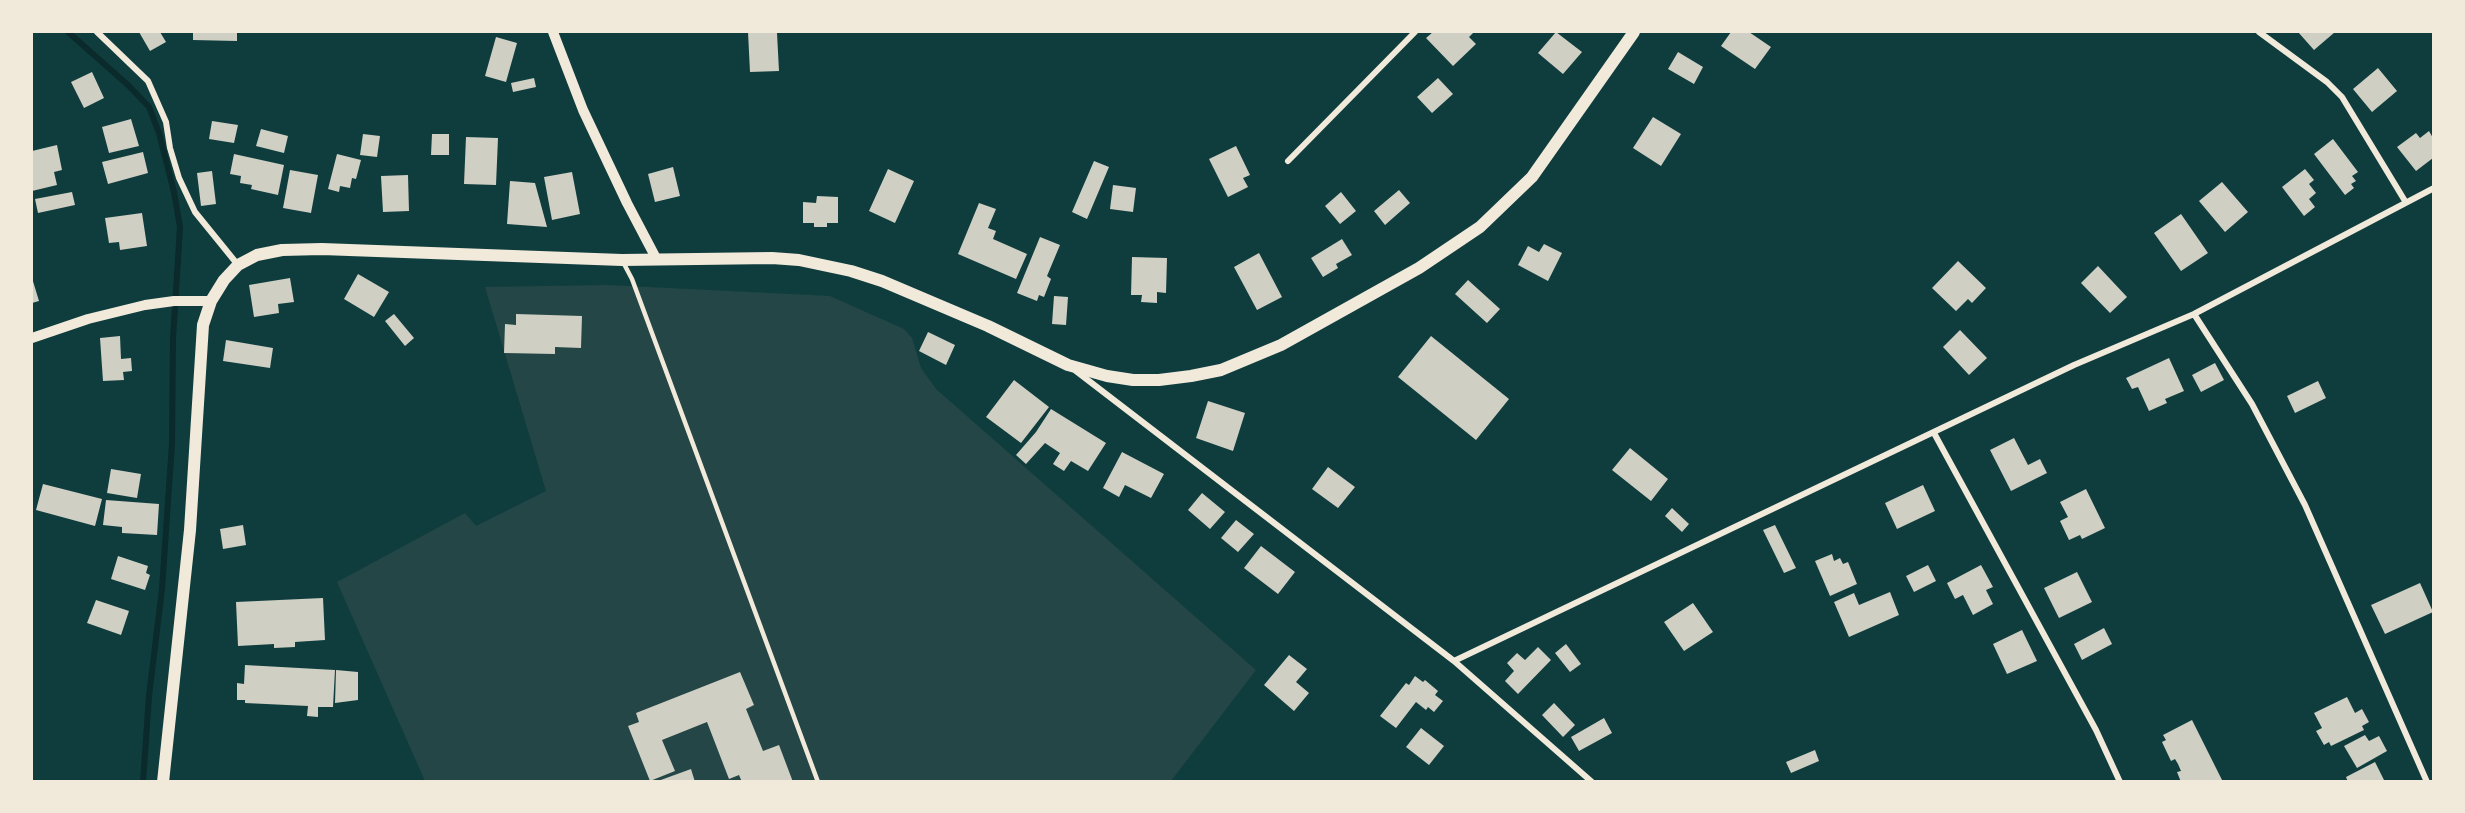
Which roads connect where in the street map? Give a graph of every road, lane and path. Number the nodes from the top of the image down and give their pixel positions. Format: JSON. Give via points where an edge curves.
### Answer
{"nodes":[{"id":1,"x":97,"y":32,"type":"edge"},
{"id":2,"x":553,"y":32,"type":"edge"},
{"id":3,"x":1415,"y":32,"type":"edge"},
{"id":4,"x":1634,"y":32,"type":"edge"},
{"id":5,"x":2259,"y":32,"type":"edge"},
{"id":6,"x":1288,"y":161,"type":"dead end"},
{"id":7,"x":2433,"y":188,"type":"edge"},
{"id":8,"x":2405,"y":201,"type":"junction"},
{"id":9,"x":622,"y":260,"type":"junction"},
{"id":10,"x":657,"y":260,"type":"junction"},
{"id":11,"x":238,"y":265,"type":"junction"},
{"id":12,"x":211,"y":301,"type":"junction"},
{"id":13,"x":2194,"y":314,"type":"junction"},
{"id":14,"x":32,"y":338,"type":"edge"},
{"id":15,"x":1068,"y":365,"type":"junction"},
{"id":16,"x":1934,"y":433,"type":"junction"},
{"id":17,"x":1454,"y":661,"type":"junction"},
{"id":18,"x":163,"y":782,"type":"edge"},
{"id":19,"x":818,"y":782,"type":"edge"},
{"id":20,"x":1592,"y":782,"type":"edge"},
{"id":21,"x":2120,"y":782,"type":"edge"},
{"id":22,"x":2427,"y":782,"type":"edge"}],
"edges":[{"from":1,"to":11,"type":"street","via":[[147,81],[166,122],[179,178],[195,212]]},
{"from":2,"to":10,"type":"street","via":[[583,110]]},
{"from":3,"to":6,"type":"street"},
{"from":4,"to":15,"type":"main road","via":[[1532,177],[1480,227],[1419,268],[1281,345],[1221,370],[1133,380]]},
{"from":5,"to":8,"type":"street","via":[[2342,97]]},
{"from":7,"to":8,"type":"street"},
{"from":8,"to":13,"type":"street"},
{"from":9,"to":10,"type":"main road"},
{"from":9,"to":11,"type":"main road","via":[[322,249],[282,250],[257,255]]},
{"from":9,"to":19,"type":"lane"},
{"from":10,"to":15,"type":"main road","via":[[772,258],[851,271],[929,300]]},
{"from":11,"to":12,"type":"main road"},
{"from":12,"to":14,"type":"street","via":[[145,304]]},
{"from":12,"to":18,"type":"main road","via":[[203,325],[190,530]]},
{"from":13,"to":16,"type":"street","via":[[2074,365]]},
{"from":13,"to":22,"type":"street","via":[[2252,404],[2305,505]]},
{"from":15,"to":17,"type":"street"},
{"from":16,"to":17,"type":"street"},
{"from":16,"to":21,"type":"street","via":[[2086,710]]},
{"from":17,"to":20,"type":"street"}]}
